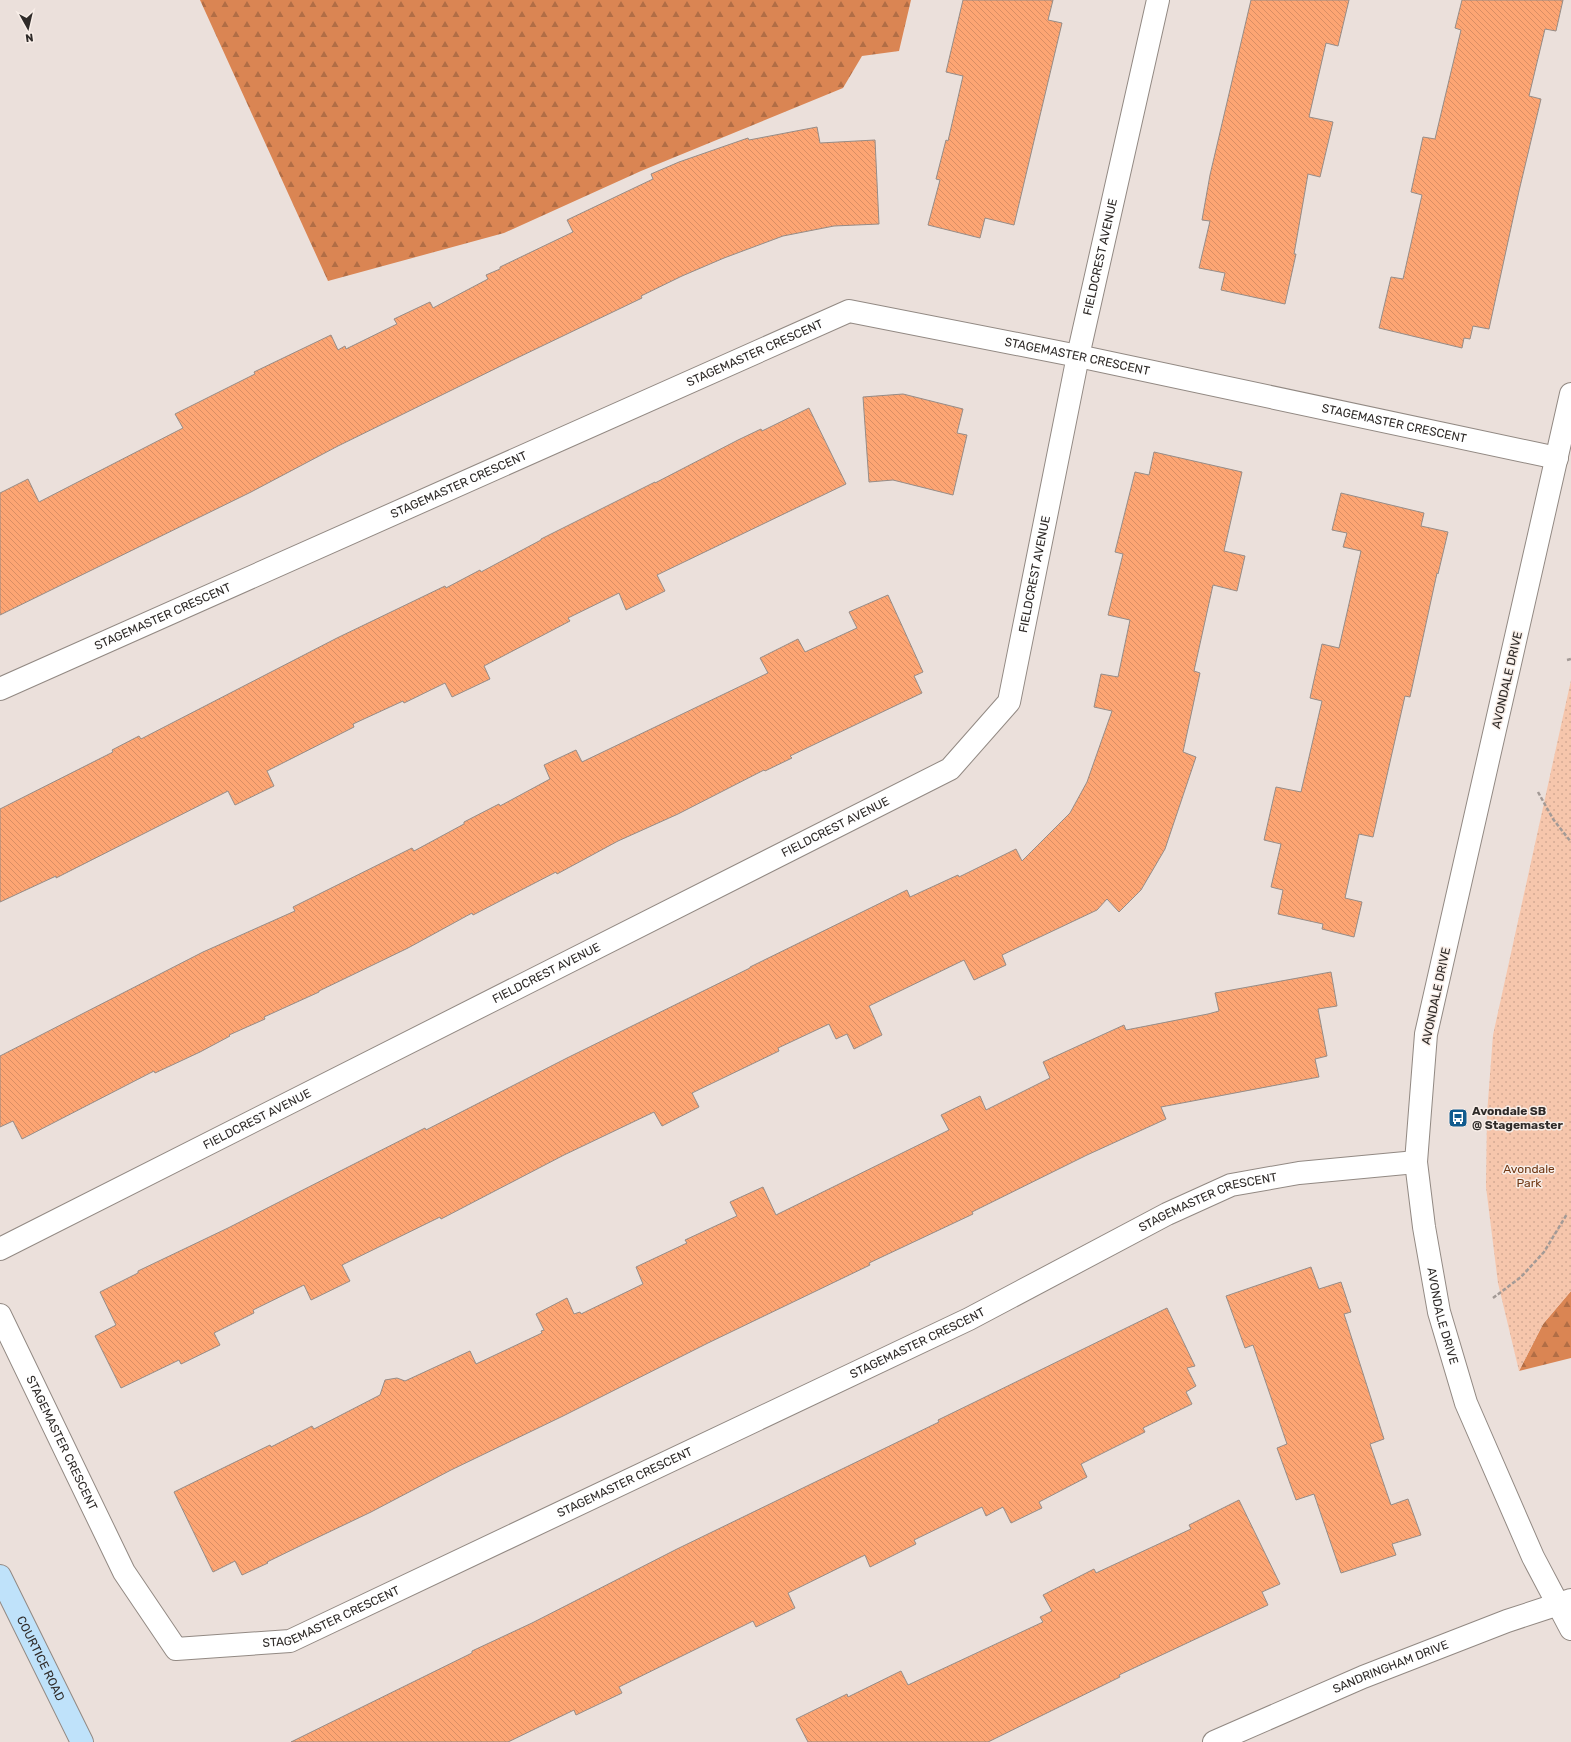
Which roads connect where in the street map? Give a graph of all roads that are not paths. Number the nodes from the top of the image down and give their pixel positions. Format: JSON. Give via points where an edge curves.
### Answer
{"nodes":[{"id":1,"x":1158,"y":0,"type":"edge"},
{"id":2,"x":1078,"y":356,"type":"junction"},
{"id":3,"x":1571,"y":394,"type":"edge"},
{"id":4,"x":1557,"y":458,"type":"junction"},
{"id":5,"x":0,"y":689,"type":"edge"},
{"id":6,"x":1416,"y":1162,"type":"junction"},
{"id":7,"x":0,"y":1249,"type":"edge"},
{"id":8,"x":0,"y":1315,"type":"edge"},
{"id":9,"x":0,"y":1576,"type":"edge"},
{"id":10,"x":1565,"y":1602,"type":"edge"},
{"id":11,"x":1571,"y":1630,"type":"edge"},
{"id":12,"x":82,"y":1742,"type":"edge"},
{"id":13,"x":1214,"y":1742,"type":"edge"}],
"edges":[{"from":1,"to":2,"type":"street","name":"FIELDCREST AVENUE"},
{"from":2,"to":4,"type":"street","name":"STAGEMASTER CRESCENT"},
{"from":2,"to":5,"type":"street","name":"STAGEMASTER CRESCENT","via":[[849,311]]},
{"from":2,"to":7,"type":"street","name":"FIELDCREST AVENUE","via":[[1009,702],[950,769]]},
{"from":3,"to":4,"type":"street","name":"AVONDALE DRIVE"},
{"from":4,"to":6,"type":"street","name":"AVONDALE DRIVE","via":[[1426,1034]]},
{"from":6,"to":8,"type":"street","name":"STAGEMASTER CRESCENT","via":[[1299,1173],[1231,1185],[1167,1214],[969,1319],[290,1641],[176,1648],[124,1572]]},
{"from":6,"to":10,"type":"street","name":"AVONDALE DRIVE","via":[[1439,1312],[1466,1403],[1533,1557]]},
{"from":9,"to":12,"type":"main road","name":"COURTICE ROAD"},
{"from":10,"to":11,"type":"street","name":"AVONDALE DRIVE"},
{"from":10,"to":13,"type":"street","name":"SANDRINGHAM DRIVE","via":[[1507,1621],[1363,1677]]}]}
